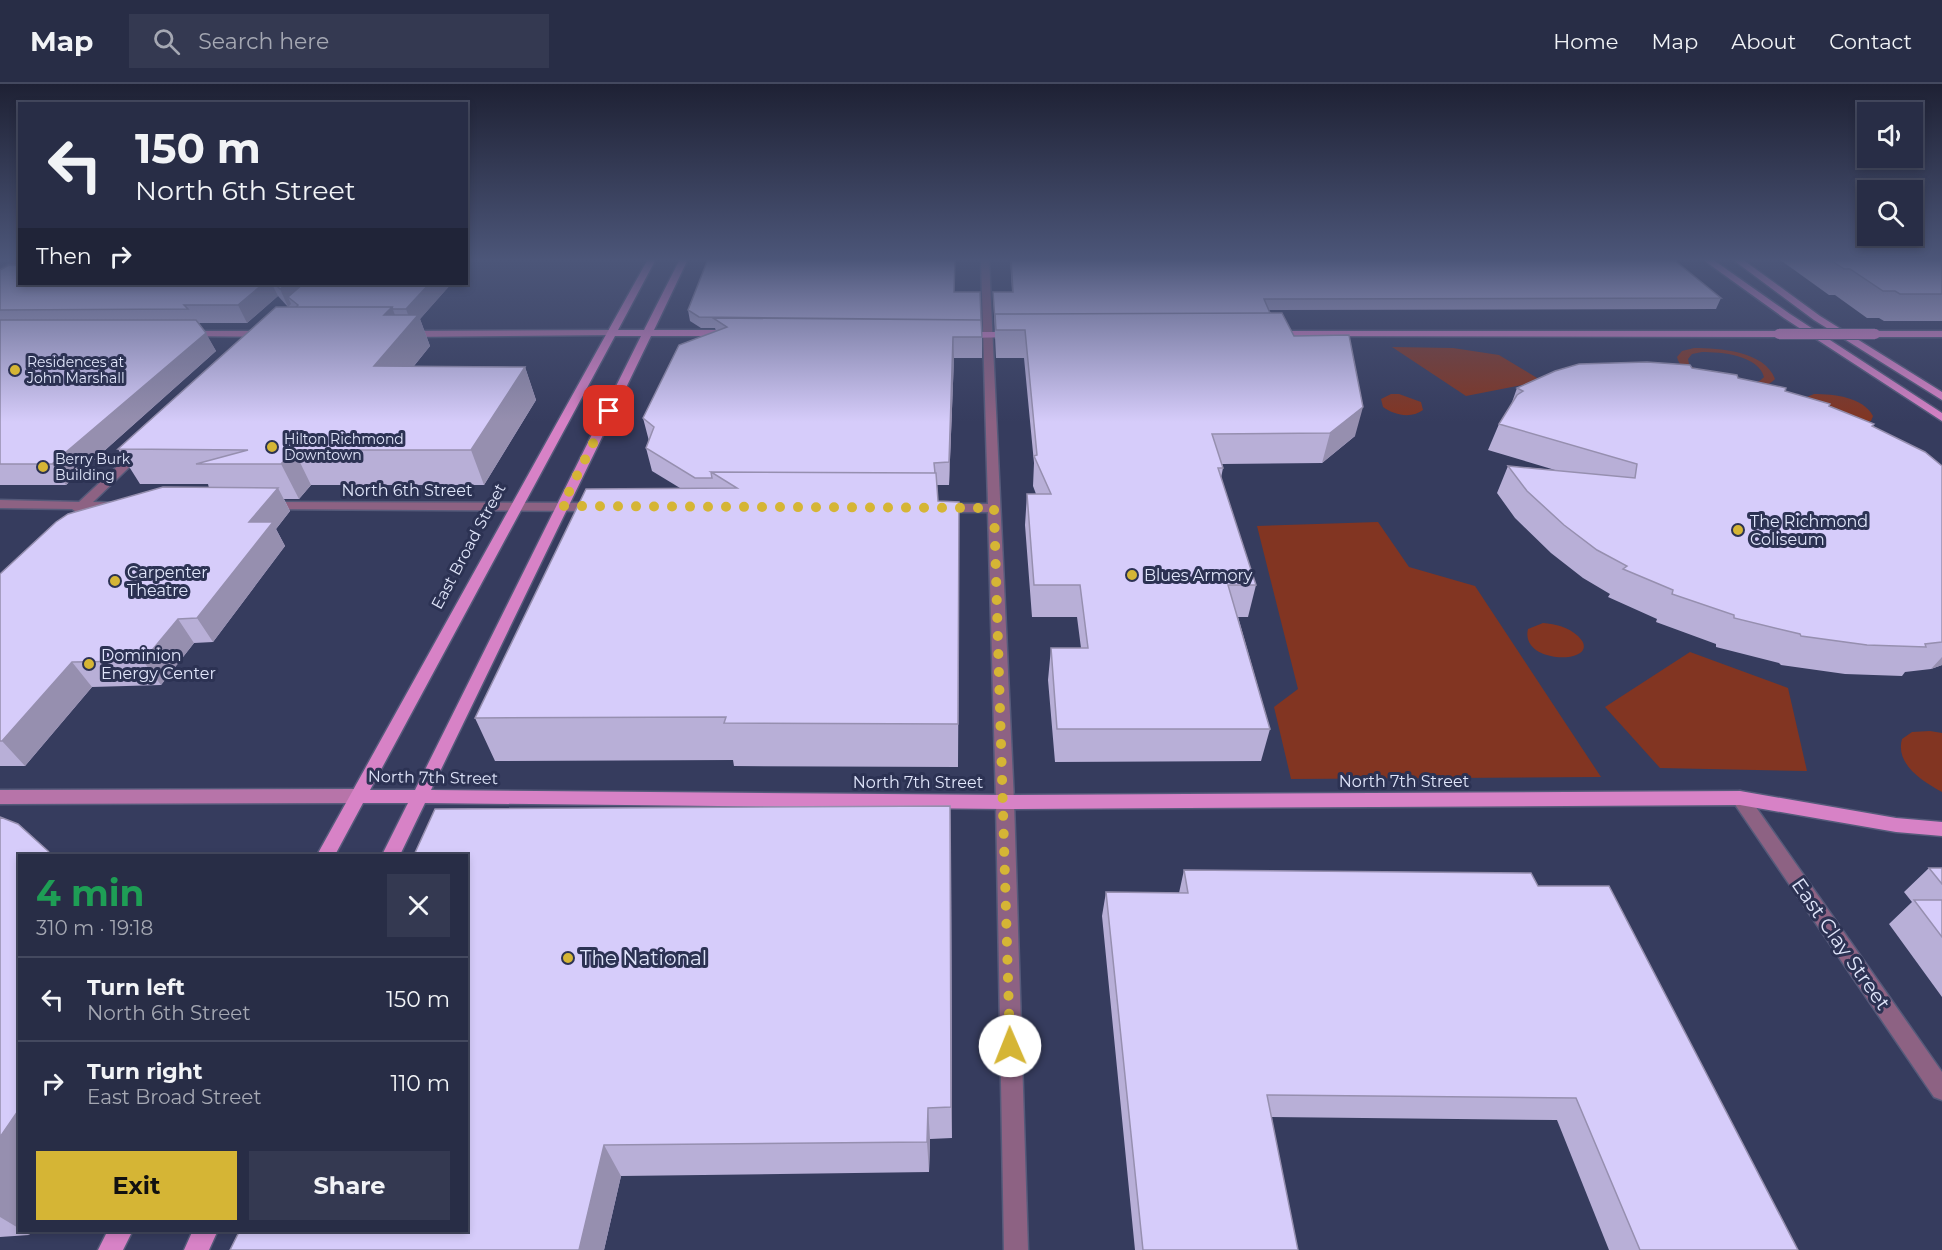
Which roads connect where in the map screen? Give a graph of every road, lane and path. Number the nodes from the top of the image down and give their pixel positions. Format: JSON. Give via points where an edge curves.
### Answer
{"nodes":[{"id":1,"x":623,"y":313,"type":"edge"},
{"id":2,"x":656,"y":313,"type":"edge"},
{"id":3,"x":988,"y":313,"type":"edge"},
{"id":4,"x":1783,"y":313,"type":"edge"},
{"id":5,"x":1809,"y":313,"type":"edge"},
{"id":6,"x":275,"y":331,"type":"joint"},
{"id":7,"x":647,"y":332,"type":"junction"},
{"id":8,"x":612,"y":333,"type":"junction"},
{"id":9,"x":740,"y":333,"type":"edge"},
{"id":10,"x":177,"y":334,"type":"edge"},
{"id":11,"x":389,"y":334,"type":"edge"},
{"id":12,"x":1261,"y":334,"type":"edge"},
{"id":13,"x":1942,"y":334,"type":"edge"},
{"id":14,"x":957,"y":335,"type":"edge"},
{"id":15,"x":1031,"y":335,"type":"edge"},
{"id":16,"x":989,"y":336,"type":"junction"},
{"id":17,"x":248,"y":350,"type":"edge"},
{"id":18,"x":1942,"y":398,"type":"edge"},
{"id":19,"x":1942,"y":418,"type":"edge"},
{"id":20,"x":152,"y":440,"type":"edge"},
{"id":21,"x":0,"y":504,"type":"edge"},
{"id":22,"x":82,"y":506,"type":"junction"},
{"id":23,"x":129,"y":506,"type":"edge"},
{"id":24,"x":255,"y":506,"type":"edge"},
{"id":25,"x":562,"y":506,"type":"junction"},
{"id":26,"x":515,"y":507,"type":"junction"},
{"id":27,"x":612,"y":507,"type":"edge"},
{"id":28,"x":927,"y":508,"type":"edge"},
{"id":29,"x":994,"y":508,"type":"junction"},
{"id":30,"x":69,"y":517,"type":"edge"},
{"id":31,"x":358,"y":796,"type":"junction"},
{"id":32,"x":419,"y":796,"type":"junction"},
{"id":33,"x":0,"y":797,"type":"edge"},
{"id":34,"x":1740,"y":798,"type":"junction"},
{"id":35,"x":1005,"y":802,"type":"junction"},
{"id":36,"x":1942,"y":830,"type":"edge"},
{"id":37,"x":327,"y":854,"type":"edge"},
{"id":38,"x":391,"y":854,"type":"edge"},
{"id":39,"x":1942,"y":1090,"type":"edge"},
{"id":40,"x":120,"y":1232,"type":"edge"},
{"id":41,"x":205,"y":1232,"type":"edge"},
{"id":42,"x":110,"y":1250,"type":"edge"},
{"id":43,"x":196,"y":1250,"type":"edge"},
{"id":44,"x":1016,"y":1250,"type":"edge"}],
"edges":[{"from":1,"to":8,"type":"main road","name":"East Broad Street"},
{"from":2,"to":7,"type":"main road"},
{"from":3,"to":16,"type":"street"},
{"from":4,"to":19,"type":"main road"},
{"from":5,"to":18,"type":"main road"},
{"from":6,"to":10,"type":"main road"},
{"from":6,"to":17,"type":"street"},
{"from":7,"to":8,"type":"main road"},
{"from":7,"to":9,"type":"main road"},
{"from":7,"to":25,"type":"main road"},
{"from":8,"to":11,"type":"main road"},
{"from":8,"to":26,"type":"main road","name":"East Broad Street"},
{"from":12,"to":13,"type":"main road","bridge":true},
{"from":14,"to":16,"type":"main road"},
{"from":15,"to":16,"type":"main road"},
{"from":16,"to":29,"type":"street"},
{"from":20,"to":22,"type":"street"},
{"from":21,"to":22,"type":"street"},
{"from":22,"to":23,"type":"street"},
{"from":22,"to":30,"type":"street"},
{"from":24,"to":26,"type":"street","name":"North 6th Street"},
{"from":25,"to":26,"type":"street","name":"North 6th Street"},
{"from":25,"to":27,"type":"street","name":"North 6th Street"},
{"from":25,"to":32,"type":"main road"},
{"from":26,"to":31,"type":"main road","name":"East Broad Street"},
{"from":28,"to":29,"type":"street"},
{"from":29,"to":35,"type":"street"},
{"from":31,"to":32,"type":"main road","name":"North 7th Street"},
{"from":31,"to":33,"type":"main road","name":"North 7th Street"},
{"from":31,"to":37,"type":"main road","name":"East Broad Street"},
{"from":32,"to":35,"type":"main road","name":"North 7th Street"},
{"from":32,"to":38,"type":"main road"},
{"from":34,"to":35,"type":"main road","name":"North 7th Street"},
{"from":34,"to":36,"type":"main road","name":"North 7th Street"},
{"from":34,"to":39,"type":"street","name":"East Clay Street"},
{"from":35,"to":44,"type":"street"},
{"from":40,"to":42,"type":"main road"},
{"from":41,"to":43,"type":"main road"}]}
